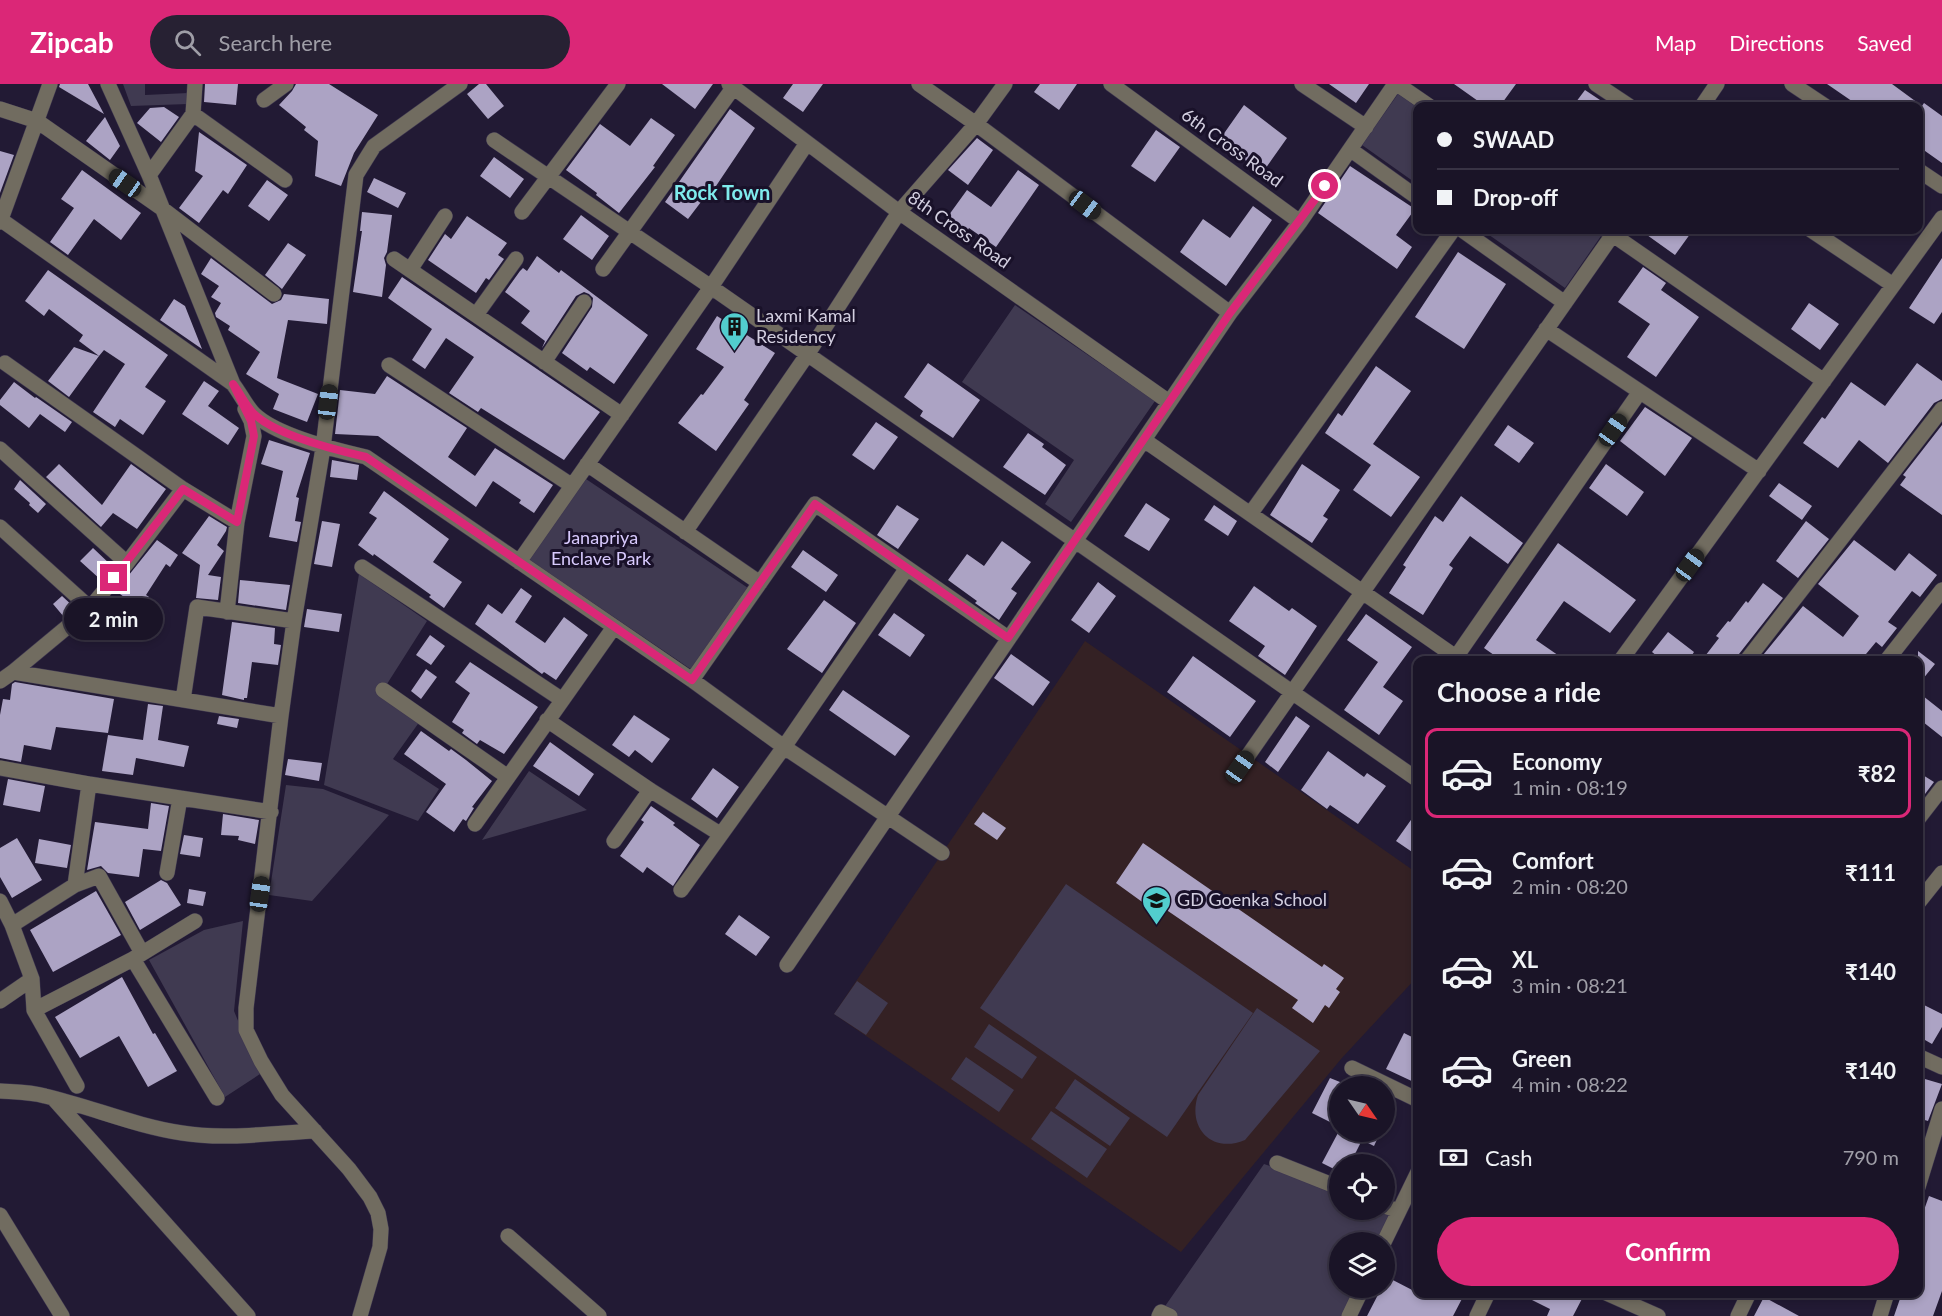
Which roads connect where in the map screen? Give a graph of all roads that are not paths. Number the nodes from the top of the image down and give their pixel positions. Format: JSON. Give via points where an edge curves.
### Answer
{"nodes":[{"id":1,"x":50,"y":84,"type":"edge"},
{"id":2,"x":108,"y":84,"type":"edge"},
{"id":3,"x":195,"y":84,"type":"edge"},
{"id":4,"x":286,"y":84,"type":"edge"},
{"id":5,"x":459,"y":84,"type":"edge"},
{"id":6,"x":618,"y":84,"type":"edge"},
{"id":7,"x":919,"y":84,"type":"edge"},
{"id":8,"x":1005,"y":84,"type":"edge"},
{"id":9,"x":1111,"y":84,"type":"edge"},
{"id":10,"x":1302,"y":84,"type":"edge"},
{"id":11,"x":1396,"y":84,"type":"edge"},
{"id":12,"x":1596,"y":84,"type":"edge"},
{"id":13,"x":1717,"y":84,"type":"edge"},
{"id":14,"x":1792,"y":84,"type":"edge"},
{"id":15,"x":731,"y":86,"type":"edge"},
{"id":16,"x":264,"y":100,"type":"dead end"},
{"id":17,"x":1423,"y":102,"type":"edge"},
{"id":18,"x":1623,"y":102,"type":"edge"},
{"id":19,"x":1704,"y":102,"type":"edge"},
{"id":20,"x":1819,"y":102,"type":"edge"},
{"id":21,"x":0,"y":109,"type":"edge"},
{"id":22,"x":193,"y":114,"type":"junction"},
{"id":23,"x":37,"y":121,"type":"junction"},
{"id":24,"x":976,"y":124,"type":"junction"},
{"id":25,"x":1366,"y":127,"type":"junction"},
{"id":26,"x":494,"y":140,"type":"dead end"},
{"id":27,"x":807,"y":143,"type":"junction"},
{"id":28,"x":1351,"y":150,"type":"junction"},
{"id":29,"x":1923,"y":173,"type":"edge"},
{"id":30,"x":149,"y":175,"type":"junction"},
{"id":31,"x":549,"y":177,"type":"junction"},
{"id":32,"x":285,"y":180,"type":"dead end"},
{"id":33,"x":1942,"y":186,"type":"edge"},
{"id":34,"x":1413,"y":194,"type":"edge"},
{"id":35,"x":160,"y":207,"type":"junction"},
{"id":36,"x":522,"y":212,"type":"dead end"},
{"id":37,"x":899,"y":212,"type":"junction"},
{"id":38,"x":446,"y":216,"type":"dead end"},
{"id":39,"x":1942,"y":218,"type":"edge"},
{"id":40,"x":0,"y":220,"type":"edge"},
{"id":41,"x":1300,"y":222,"type":"junction"},
{"id":42,"x":630,"y":232,"type":"junction"},
{"id":43,"x":1451,"y":234,"type":"edge"},
{"id":44,"x":1468,"y":234,"type":"edge"},
{"id":45,"x":1610,"y":234,"type":"edge"},
{"id":46,"x":1616,"y":234,"type":"edge"},
{"id":47,"x":1817,"y":234,"type":"edge"},
{"id":48,"x":394,"y":259,"type":"dead end"},
{"id":49,"x":516,"y":259,"type":"dead end"},
{"id":50,"x":603,"y":269,"type":"dead end"},
{"id":51,"x":410,"y":270,"type":"junction"},
{"id":52,"x":1893,"y":285,"type":"junction"},
{"id":53,"x":711,"y":286,"type":"junction"},
{"id":54,"x":274,"y":294,"type":"dead end"},
{"id":55,"x":584,"y":302,"type":"dead end"},
{"id":56,"x":1565,"y":303,"type":"junction"},
{"id":57,"x":1230,"y":313,"type":"junction"},
{"id":58,"x":476,"y":315,"type":"junction"},
{"id":59,"x":1546,"y":329,"type":"junction"},
{"id":60,"x":807,"y":355,"type":"junction"},
{"id":61,"x":544,"y":362,"type":"junction"},
{"id":62,"x":5,"y":363,"type":"dead end"},
{"id":63,"x":389,"y":365,"type":"dead end"},
{"id":64,"x":1824,"y":381,"type":"junction"},
{"id":65,"x":233,"y":384,"type":"junction"},
{"id":66,"x":1639,"y":393,"type":"junction"},
{"id":67,"x":1169,"y":402,"type":"junction"},
{"id":68,"x":1942,"y":410,"type":"edge"},
{"id":69,"x":622,"y":415,"type":"junction"},
{"id":70,"x":1144,"y":440,"type":"junction"},
{"id":71,"x":323,"y":448,"type":"junction"},
{"id":72,"x":0,"y":449,"type":"edge"},
{"id":73,"x":587,"y":464,"type":"junction"},
{"id":74,"x":1759,"y":471,"type":"junction"},
{"id":75,"x":571,"y":485,"type":"junction"},
{"id":76,"x":183,"y":489,"type":"junction"},
{"id":77,"x":1251,"y":513,"type":"junction"},
{"id":78,"x":237,"y":522,"type":"junction"},
{"id":79,"x":0,"y":528,"type":"edge"},
{"id":80,"x":685,"y":532,"type":"junction"},
{"id":81,"x":1075,"y":542,"type":"junction"},
{"id":82,"x":519,"y":561,"type":"junction"},
{"id":83,"x":127,"y":563,"type":"junction"},
{"id":84,"x":362,"y":567,"type":"dead end"},
{"id":85,"x":907,"y":568,"type":"junction"},
{"id":86,"x":760,"y":584,"type":"junction"},
{"id":87,"x":1942,"y":590,"type":"edge"},
{"id":88,"x":1362,"y":593,"type":"junction"},
{"id":89,"x":90,"y":608,"type":"junction"},
{"id":90,"x":227,"y":612,"type":"junction"},
{"id":91,"x":294,"y":621,"type":"junction"},
{"id":92,"x":614,"y":627,"type":"junction"},
{"id":93,"x":1008,"y":638,"type":"junction"},
{"id":94,"x":1454,"y":656,"type":"edge"},
{"id":95,"x":1460,"y":656,"type":"edge"},
{"id":96,"x":1624,"y":656,"type":"edge"},
{"id":97,"x":1750,"y":656,"type":"edge"},
{"id":98,"x":1890,"y":656,"type":"edge"},
{"id":99,"x":13,"y":672,"type":"junction"},
{"id":100,"x":692,"y":680,"type":"junction"},
{"id":101,"x":0,"y":681,"type":"edge"},
{"id":102,"x":383,"y":690,"type":"dead end"},
{"id":103,"x":1293,"y":692,"type":"junction"},
{"id":104,"x":561,"y":699,"type":"junction"},
{"id":105,"x":183,"y":700,"type":"junction"},
{"id":106,"x":281,"y":716,"type":"junction"},
{"id":107,"x":547,"y":720,"type":"junction"},
{"id":108,"x":784,"y":747,"type":"junction"},
{"id":109,"x":1240,"y":767,"type":"dead end"},
{"id":110,"x":0,"y":768,"type":"edge"},
{"id":111,"x":1413,"y":776,"type":"edge"},
{"id":112,"x":508,"y":777,"type":"junction"},
{"id":113,"x":89,"y":784,"type":"junction"},
{"id":114,"x":1942,"y":788,"type":"edge"},
{"id":115,"x":650,"y":790,"type":"junction"},
{"id":116,"x":180,"y":798,"type":"junction"},
{"id":117,"x":271,"y":812,"type":"junction"},
{"id":118,"x":1923,"y":813,"type":"edge"},
{"id":119,"x":887,"y":817,"type":"junction"},
{"id":120,"x":475,"y":824,"type":"dead end"},
{"id":121,"x":720,"y":834,"type":"junction"},
{"id":122,"x":614,"y":841,"type":"dead end"},
{"id":123,"x":942,"y":853,"type":"dead end"},
{"id":124,"x":167,"y":873,"type":"dead end"},
{"id":125,"x":1942,"y":873,"type":"edge"},
{"id":126,"x":75,"y":885,"type":"junction"},
{"id":127,"x":681,"y":890,"type":"dead end"},
{"id":128,"x":1923,"y":897,"type":"edge"},
{"id":129,"x":0,"y":901,"type":"edge"},
{"id":130,"x":195,"y":921,"type":"dead end"},
{"id":131,"x":12,"y":925,"type":"junction"},
{"id":132,"x":138,"y":956,"type":"junction"},
{"id":133,"x":786,"y":965,"type":"dead end"},
{"id":134,"x":32,"y":979,"type":"junction"},
{"id":135,"x":0,"y":1001,"type":"edge"},
{"id":136,"x":34,"y":1010,"type":"junction"},
{"id":137,"x":1923,"y":1058,"type":"edge"},
{"id":138,"x":1942,"y":1067,"type":"edge"},
{"id":139,"x":1352,"y":1068,"type":"dead end"},
{"id":140,"x":77,"y":1086,"type":"dead end"},
{"id":141,"x":0,"y":1091,"type":"edge"},
{"id":142,"x":54,"y":1098,"type":"junction"},
{"id":143,"x":218,"y":1098,"type":"dead end"},
{"id":144,"x":1413,"y":1098,"type":"edge"},
{"id":145,"x":1942,"y":1109,"type":"edge"},
{"id":146,"x":315,"y":1131,"type":"junction"},
{"id":147,"x":1277,"y":1163,"type":"dead end"},
{"id":148,"x":1923,"y":1171,"type":"edge"},
{"id":149,"x":1413,"y":1179,"type":"edge"},
{"id":150,"x":1329,"y":1184,"type":"edge"},
{"id":151,"x":1395,"y":1204,"type":"edge"},
{"id":152,"x":0,"y":1215,"type":"edge"},
{"id":153,"x":508,"y":1236,"type":"dead end"},
{"id":154,"x":1358,"y":1298,"type":"edge"},
{"id":155,"x":1486,"y":1298,"type":"edge"},
{"id":156,"x":1622,"y":1298,"type":"edge"},
{"id":157,"x":1746,"y":1298,"type":"edge"},
{"id":158,"x":1885,"y":1298,"type":"edge"},
{"id":159,"x":596,"y":1315,"type":"edge"},
{"id":160,"x":62,"y":1316,"type":"edge"},
{"id":161,"x":248,"y":1316,"type":"edge"},
{"id":162,"x":360,"y":1316,"type":"edge"},
{"id":163,"x":1159,"y":1316,"type":"edge"},
{"id":164,"x":1170,"y":1316,"type":"edge"},
{"id":165,"x":1349,"y":1316,"type":"edge"},
{"id":166,"x":1477,"y":1316,"type":"edge"},
{"id":167,"x":1658,"y":1316,"type":"edge"},
{"id":168,"x":1737,"y":1316,"type":"edge"},
{"id":169,"x":1880,"y":1316,"type":"edge"}],
"edges":[{"from":1,"to":23,"type":"street"},
{"from":2,"to":30,"type":"street"},
{"from":3,"to":22,"type":"street"},
{"from":4,"to":16,"type":"street"},
{"from":5,"to":71,"type":"street","via":[[374,146],[356,175]]},
{"from":6,"to":31,"type":"street"},
{"from":7,"to":24,"type":"street"},
{"from":8,"to":24,"type":"street"},
{"from":9,"to":41,"type":"street","name":"6th Cross Road"},
{"from":10,"to":25,"type":"street"},
{"from":11,"to":17,"type":"street"},
{"from":11,"to":25,"type":"street"},
{"from":12,"to":18,"type":"street"},
{"from":13,"to":19,"type":"street"},
{"from":14,"to":20,"type":"street"},
{"from":15,"to":27,"type":"street","name":"8th Cross Road"},
{"from":15,"to":42,"type":"street"},
{"from":21,"to":23,"type":"street"},
{"from":22,"to":30,"type":"street"},
{"from":22,"to":32,"type":"street"},
{"from":23,"to":35,"type":"street"},
{"from":23,"to":40,"type":"street"},
{"from":24,"to":37,"type":"street"},
{"from":24,"to":57,"type":"street"},
{"from":25,"to":28,"type":"street"},
{"from":26,"to":31,"type":"street"},
{"from":27,"to":37,"type":"street","name":"8th Cross Road"},
{"from":27,"to":53,"type":"street"},
{"from":28,"to":34,"type":"street"},
{"from":28,"to":41,"type":"street"},
{"from":29,"to":33,"type":"street"},
{"from":30,"to":35,"type":"street"},
{"from":31,"to":36,"type":"street"},
{"from":31,"to":42,"type":"street"},
{"from":35,"to":54,"type":"street"},
{"from":35,"to":65,"type":"street"},
{"from":37,"to":60,"type":"street"},
{"from":37,"to":67,"type":"street","name":"8th Cross Road"},
{"from":38,"to":51,"type":"street"},
{"from":39,"to":52,"type":"street"},
{"from":40,"to":65,"type":"street"},
{"from":41,"to":57,"type":"street"},
{"from":42,"to":50,"type":"street"},
{"from":42,"to":53,"type":"street"},
{"from":43,"to":77,"type":"street"},
{"from":44,"to":56,"type":"street"},
{"from":45,"to":56,"type":"street"},
{"from":46,"to":64,"type":"street"},
{"from":47,"to":52,"type":"street"},
{"from":48,"to":51,"type":"street"},
{"from":49,"to":58,"type":"street"},
{"from":51,"to":58,"type":"street"},
{"from":52,"to":64,"type":"street"},
{"from":53,"to":60,"type":"street"},
{"from":53,"to":69,"type":"street"},
{"from":55,"to":61,"type":"street"},
{"from":56,"to":59,"type":"street"},
{"from":57,"to":67,"type":"street"},
{"from":58,"to":61,"type":"street"},
{"from":59,"to":66,"type":"street"},
{"from":59,"to":88,"type":"street"},
{"from":60,"to":80,"type":"street"},
{"from":60,"to":81,"type":"street"},
{"from":61,"to":69,"type":"street"},
{"from":62,"to":76,"type":"street"},
{"from":63,"to":75,"type":"street"},
{"from":64,"to":74,"type":"street"},
{"from":65,"to":71,"type":"street","via":[[254,414],[273,427]]},
{"from":65,"to":78,"type":"street","via":[[254,436]]},
{"from":66,"to":74,"type":"street"},
{"from":66,"to":95,"type":"street"},
{"from":67,"to":70,"type":"street"},
{"from":68,"to":97,"type":"street"},
{"from":69,"to":73,"type":"street"},
{"from":70,"to":77,"type":"street"},
{"from":70,"to":81,"type":"street"},
{"from":71,"to":82,"type":"street","via":[[366,457]]},
{"from":71,"to":91,"type":"street"},
{"from":72,"to":83,"type":"street"},
{"from":73,"to":75,"type":"street"},
{"from":73,"to":80,"type":"street"},
{"from":74,"to":96,"type":"street"},
{"from":75,"to":82,"type":"street"},
{"from":76,"to":78,"type":"street"},
{"from":76,"to":83,"type":"street"},
{"from":77,"to":88,"type":"street"},
{"from":78,"to":90,"type":"street"},
{"from":79,"to":89,"type":"street"},
{"from":80,"to":86,"type":"street"},
{"from":81,"to":93,"type":"street"},
{"from":81,"to":103,"type":"street"},
{"from":82,"to":92,"type":"street"},
{"from":83,"to":89,"type":"street"},
{"from":84,"to":104,"type":"street"},
{"from":85,"to":86,"type":"street","via":[[815,504]]},
{"from":85,"to":93,"type":"street"},
{"from":85,"to":108,"type":"street"},
{"from":86,"to":100,"type":"street"},
{"from":87,"to":98,"type":"street"},
{"from":88,"to":94,"type":"street"},
{"from":88,"to":103,"type":"street"},
{"from":89,"to":99,"type":"street"},
{"from":90,"to":91,"type":"street"},
{"from":90,"to":105,"type":"street","via":[[197,607]]},
{"from":91,"to":106,"type":"street"},
{"from":92,"to":100,"type":"street"},
{"from":92,"to":104,"type":"street"},
{"from":93,"to":119,"type":"street"},
{"from":99,"to":101,"type":"street"},
{"from":99,"to":105,"type":"street"},
{"from":100,"to":108,"type":"street"},
{"from":102,"to":112,"type":"street"},
{"from":103,"to":109,"type":"street"},
{"from":103,"to":111,"type":"street"},
{"from":104,"to":107,"type":"street"},
{"from":105,"to":106,"type":"street"},
{"from":106,"to":117,"type":"street"},
{"from":107,"to":112,"type":"street"},
{"from":107,"to":115,"type":"street"},
{"from":108,"to":119,"type":"street"},
{"from":108,"to":121,"type":"street"},
{"from":110,"to":113,"type":"street"},
{"from":112,"to":120,"type":"street"},
{"from":113,"to":116,"type":"street"},
{"from":113,"to":126,"type":"street"},
{"from":114,"to":118,"type":"street"},
{"from":115,"to":121,"type":"street"},
{"from":115,"to":122,"type":"street"},
{"from":116,"to":117,"type":"street"},
{"from":116,"to":124,"type":"street"},
{"from":117,"to":146,"type":"street","via":[[246,1030],[282,1095]]},
{"from":119,"to":123,"type":"street"},
{"from":119,"to":133,"type":"street"},
{"from":121,"to":127,"type":"street"},
{"from":125,"to":128,"type":"street"},
{"from":126,"to":131,"type":"street"},
{"from":126,"to":132,"type":"street","via":[[99,876]]},
{"from":129,"to":131,"type":"street"},
{"from":130,"to":132,"type":"street"},
{"from":131,"to":134,"type":"street"},
{"from":132,"to":136,"type":"street"},
{"from":132,"to":143,"type":"street"},
{"from":134,"to":135,"type":"street"},
{"from":134,"to":136,"type":"street"},
{"from":136,"to":140,"type":"street"},
{"from":137,"to":138,"type":"street"},
{"from":139,"to":144,"type":"street"},
{"from":141,"to":142,"type":"street"},
{"from":142,"to":146,"type":"street","via":[[184,1134]]},
{"from":142,"to":161,"type":"street"},
{"from":145,"to":148,"type":"street"},
{"from":146,"to":162,"type":"street","via":[[370,1197],[378,1213],[380,1247]]},
{"from":147,"to":150,"type":"street"},
{"from":149,"to":151,"type":"street"},
{"from":152,"to":160,"type":"street"},
{"from":153,"to":159,"type":"street"},
{"from":154,"to":165,"type":"street"},
{"from":155,"to":166,"type":"street"},
{"from":156,"to":167,"type":"street"},
{"from":157,"to":168,"type":"street"},
{"from":158,"to":169,"type":"street"},
{"from":163,"to":164,"type":"street","via":[[1161,1312]]}]}
